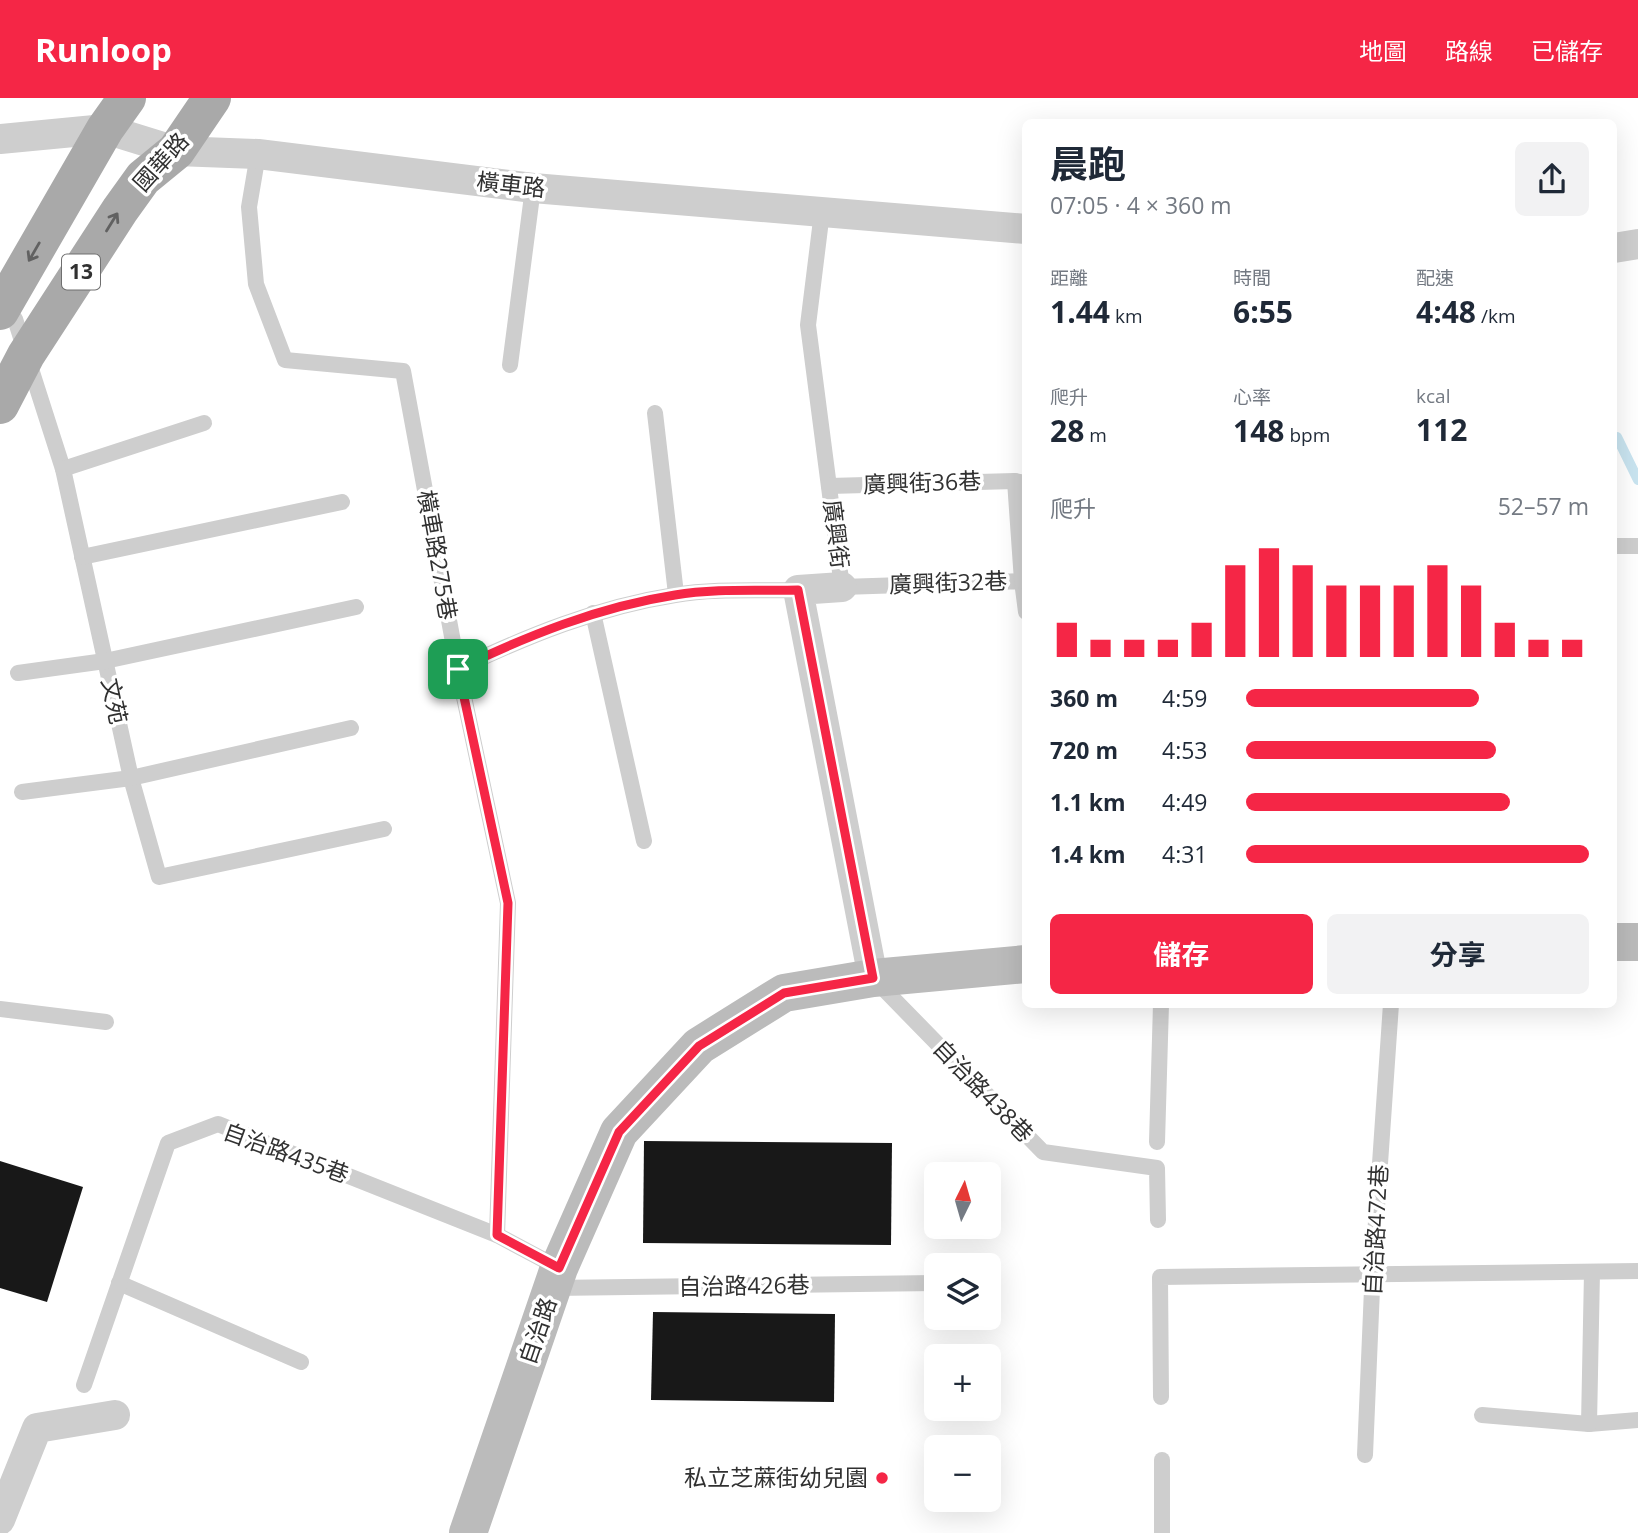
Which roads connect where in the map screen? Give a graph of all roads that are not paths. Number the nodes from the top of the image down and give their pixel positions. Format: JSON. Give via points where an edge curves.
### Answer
{"nodes":[{"id":1,"x":127,"y":98,"type":"edge"},
{"id":2,"x":212,"y":98,"type":"edge"},
{"id":3,"x":105,"y":129,"type":"junction"},
{"id":4,"x":0,"y":139,"type":"edge"},
{"id":5,"x":176,"y":151,"type":"junction"},
{"id":6,"x":257,"y":154,"type":"junction"},
{"id":7,"x":533,"y":188,"type":"junction"},
{"id":8,"x":822,"y":212,"type":"junction"},
{"id":9,"x":1022,"y":229,"type":"edge"},
{"id":10,"x":1638,"y":244,"type":"edge"},
{"id":11,"x":1617,"y":248,"type":"edge"},
{"id":12,"x":0,"y":311,"type":"edge"},
{"id":13,"x":26,"y":355,"type":"junction"},
{"id":14,"x":510,"y":365,"type":"dead end"},
{"id":15,"x":0,"y":405,"type":"edge"},
{"id":16,"x":655,"y":413,"type":"dead end"},
{"id":17,"x":205,"y":423,"type":"dead end"},
{"id":18,"x":63,"y":469,"type":"junction"},
{"id":19,"x":1020,"y":482,"type":"edge"},
{"id":20,"x":830,"y":486,"type":"junction"},
{"id":21,"x":342,"y":502,"type":"dead end"},
{"id":22,"x":1617,"y":545,"type":"edge"},
{"id":23,"x":1638,"y":546,"type":"edge"},
{"id":24,"x":82,"y":557,"type":"junction"},
{"id":25,"x":1022,"y":581,"type":"joint"},
{"id":26,"x":842,"y":587,"type":"junction"},
{"id":27,"x":798,"y":590,"type":"junction"},
{"id":28,"x":676,"y":594,"type":"junction"},
{"id":29,"x":356,"y":607,"type":"dead end"},
{"id":30,"x":593,"y":613,"type":"junction"},
{"id":31,"x":105,"y":661,"type":"junction"},
{"id":32,"x":458,"y":669,"type":"junction"},
{"id":33,"x":18,"y":673,"type":"dead end"},
{"id":34,"x":351,"y":728,"type":"dead end"},
{"id":35,"x":131,"y":778,"type":"junction"},
{"id":36,"x":22,"y":792,"type":"dead end"},
{"id":37,"x":384,"y":830,"type":"dead end"},
{"id":38,"x":644,"y":841,"type":"dead end"},
{"id":39,"x":1617,"y":942,"type":"edge"},
{"id":40,"x":1638,"y":942,"type":"edge"},
{"id":41,"x":1022,"y":964,"type":"edge"},
{"id":42,"x":873,"y":978,"type":"junction"},
{"id":43,"x":1161,"y":1008,"type":"edge"},
{"id":44,"x":1391,"y":1008,"type":"edge"},
{"id":45,"x":0,"y":1009,"type":"edge"},
{"id":46,"x":106,"y":1022,"type":"dead end"},
{"id":47,"x":1157,"y":1142,"type":"dead end"},
{"id":48,"x":1158,"y":1220,"type":"dead end"},
{"id":49,"x":497,"y":1235,"type":"junction"},
{"id":50,"x":1638,"y":1271,"type":"edge"},
{"id":51,"x":1592,"y":1272,"type":"junction"},
{"id":52,"x":1374,"y":1273,"type":"junction"},
{"id":53,"x":556,"y":1278,"type":"junction"},
{"id":54,"x":119,"y":1283,"type":"junction"},
{"id":55,"x":924,"y":1283,"type":"edge"},
{"id":56,"x":301,"y":1362,"type":"dead end"},
{"id":57,"x":84,"y":1385,"type":"dead end"},
{"id":58,"x":1161,"y":1397,"type":"dead end"},
{"id":59,"x":115,"y":1415,"type":"dead end"},
{"id":60,"x":1482,"y":1415,"type":"dead end"},
{"id":61,"x":1638,"y":1420,"type":"edge"},
{"id":62,"x":1589,"y":1424,"type":"junction"},
{"id":63,"x":1365,"y":1455,"type":"dead end"},
{"id":64,"x":1161,"y":1460,"type":"dead end"},
{"id":65,"x":0,"y":1520,"type":"edge"},
{"id":66,"x":468,"y":1533,"type":"edge"},
{"id":67,"x":1162,"y":1533,"type":"edge"}],
"edges":[{"from":1,"to":3,"type":"main road","number":"13"},
{"from":2,"to":5,"type":"main road","name":"國華路","number":"13"},
{"from":3,"to":4,"type":"street","name":"橫車路"},
{"from":3,"to":5,"type":"street","name":"橫車路"},
{"from":3,"to":12,"type":"main road","number":"13","one_way":true},
{"from":5,"to":6,"type":"street","name":"橫車路"},
{"from":13,"to":5,"type":"main road","name":"國華路","number":"13","one_way":true,"via":[[143,178]]},
{"from":6,"to":7,"type":"street","name":"橫車路"},
{"from":6,"to":32,"type":"lane","name":"橫車路275巷","via":[[249,207],[256,284],[285,360],[403,371]]},
{"from":7,"to":8,"type":"street","name":"橫車路"},
{"from":7,"to":14,"type":"lane"},
{"from":8,"to":9,"type":"street","name":"橫車路"},
{"from":8,"to":20,"type":"lane","name":"廣興街","via":[[808,326]]},
{"from":10,"to":11,"type":"street"},
{"from":12,"to":13,"type":"lane","name":"文苑","via":[[15,319]]},
{"from":13,"to":15,"type":"main road","name":"國華路","number":"13"},
{"from":13,"to":18,"type":"lane","name":"文苑"},
{"from":16,"to":28,"type":"lane"},
{"from":17,"to":18,"type":"lane"},
{"from":18,"to":24,"type":"lane","name":"文苑"},
{"from":19,"to":20,"type":"lane","name":"廣興街36巷"},
{"from":19,"to":25,"type":"lane","name":"廣興街36巷"},
{"from":20,"to":26,"type":"lane","name":"廣興街"},
{"from":21,"to":24,"type":"lane"},
{"from":22,"to":23,"type":"lane"},
{"from":24,"to":31,"type":"lane","name":"文苑"},
{"from":25,"to":26,"type":"lane","name":"廣興街32巷"},
{"from":26,"to":27,"type":"street","name":"廣興街"},
{"from":27,"to":28,"type":"lane"},
{"from":27,"to":42,"type":"street"},
{"from":28,"to":30,"type":"lane"},
{"from":29,"to":31,"type":"lane"},
{"from":30,"to":32,"type":"lane"},
{"from":30,"to":38,"type":"lane"},
{"from":31,"to":33,"type":"lane"},
{"from":31,"to":35,"type":"lane","name":"文苑"},
{"from":32,"to":49,"type":"lane","name":"橫車路275巷","via":[[508,903]]},
{"from":34,"to":35,"type":"lane"},
{"from":35,"to":36,"type":"lane"},
{"from":35,"to":37,"type":"lane","name":"文苑","via":[[159,877]]},
{"from":39,"to":40,"type":"street"},
{"from":41,"to":42,"type":"street","name":"自治路"},
{"from":42,"to":48,"type":"lane","name":"自治路438巷","via":[[1043,1152],[1157,1168]]},
{"from":42,"to":53,"type":"street","name":"自治路","via":[[784,993],[699,1046],[619,1132]]},
{"from":43,"to":47,"type":"lane"},
{"from":44,"to":52,"type":"lane","name":"自治路472巷"},
{"from":45,"to":46,"type":"lane"},
{"from":49,"to":53,"type":"lane","name":"自治路435巷"},
{"from":49,"to":54,"type":"lane","name":"自治路435巷","via":[[218,1124],[168,1143]]},
{"from":50,"to":51,"type":"lane"},
{"from":51,"to":52,"type":"lane"},
{"from":51,"to":62,"type":"lane"},
{"from":52,"to":58,"type":"lane","via":[[1160,1277]]},
{"from":52,"to":63,"type":"lane","name":"自治路472巷"},
{"from":53,"to":55,"type":"lane","name":"自治路426巷"},
{"from":53,"to":66,"type":"street","name":"自治路"},
{"from":54,"to":56,"type":"lane"},
{"from":54,"to":57,"type":"lane","name":"自治路435巷"},
{"from":59,"to":65,"type":"street","via":[[37,1428]]},
{"from":60,"to":62,"type":"lane"},
{"from":61,"to":62,"type":"lane"},
{"from":64,"to":67,"type":"lane"}]}
